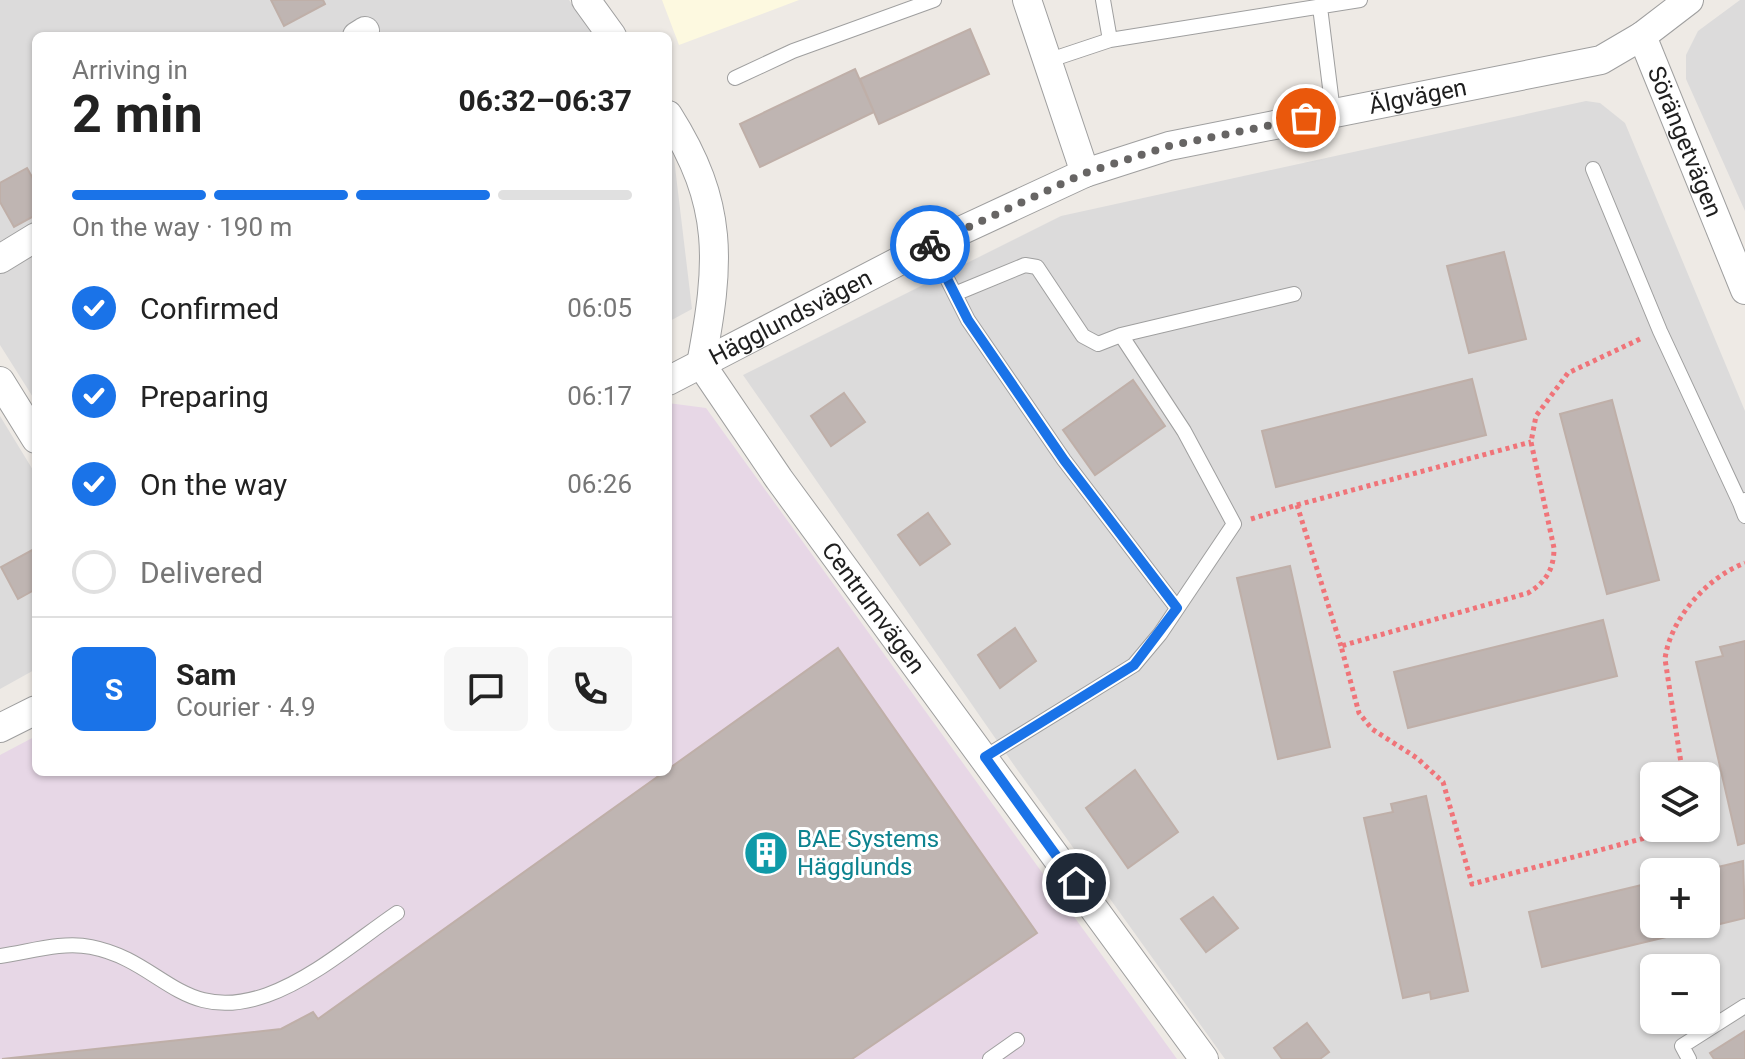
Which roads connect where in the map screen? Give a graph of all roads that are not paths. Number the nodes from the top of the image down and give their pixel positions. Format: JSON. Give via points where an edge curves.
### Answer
{"nodes":[{"id":1,"x":586,"y":0,"type":"edge"},
{"id":2,"x":934,"y":0,"type":"edge"},
{"id":3,"x":1027,"y":0,"type":"edge"},
{"id":4,"x":1103,"y":0,"type":"edge"},
{"id":5,"x":1360,"y":0,"type":"edge"},
{"id":6,"x":1689,"y":0,"type":"edge"},
{"id":7,"x":1320,"y":7,"type":"junction"},
{"id":8,"x":609,"y":32,"type":"edge"},
{"id":9,"x":1642,"y":36,"type":"junction"},
{"id":10,"x":1110,"y":40,"type":"junction"},
{"id":11,"x":1047,"y":61,"type":"junction"},
{"id":12,"x":735,"y":78,"type":"dead end"},
{"id":13,"x":1333,"y":112,"type":"junction"},
{"id":14,"x":672,"y":122,"type":"edge"},
{"id":15,"x":1593,"y":169,"type":"dead end"},
{"id":16,"x":1085,"y":173,"type":"junction"},
{"id":17,"x":32,"y":239,"type":"edge"},
{"id":18,"x":930,"y":245,"type":"junction"},
{"id":19,"x":0,"y":259,"type":"edge"},
{"id":20,"x":1745,"y":290,"type":"edge"},
{"id":21,"x":957,"y":293,"type":"junction"},
{"id":22,"x":1294,"y":294,"type":"dead end"},
{"id":23,"x":1121,"y":335,"type":"junction"},
{"id":24,"x":701,"y":364,"type":"junction"},
{"id":25,"x":672,"y":379,"type":"edge"},
{"id":26,"x":0,"y":381,"type":"edge"},
{"id":27,"x":32,"y":433,"type":"edge"},
{"id":28,"x":1743,"y":506,"type":"edge"},
{"id":29,"x":1177,"y":608,"type":"junction"},
{"id":30,"x":32,"y":712,"type":"edge"},
{"id":31,"x":0,"y":728,"type":"edge"},
{"id":32,"x":985,"y":757,"type":"junction"},
{"id":33,"x":397,"y":913,"type":"dead end"},
{"id":34,"x":0,"y":956,"type":"edge"},
{"id":35,"x":1745,"y":1006,"type":"edge"},
{"id":36,"x":1017,"y":1040,"type":"dead end"},
{"id":37,"x":990,"y":1059,"type":"edge"},
{"id":38,"x":1204,"y":1059,"type":"edge"},
{"id":39,"x":1689,"y":1059,"type":"edge"}],
"edges":[{"from":1,"to":8,"type":"street"},
{"from":2,"to":12,"type":"lane"},
{"from":3,"to":11,"type":"street"},
{"from":4,"to":10,"type":"lane"},
{"from":5,"to":7,"type":"lane"},
{"from":6,"to":9,"type":"street","name":"Älgvägen"},
{"from":7,"to":10,"type":"lane"},
{"from":7,"to":13,"type":"lane"},
{"from":9,"to":13,"type":"street","name":"Älgvägen","via":[[1601,60],[1561,70]]},
{"from":9,"to":20,"type":"street","name":"Sörängetvägen"},
{"from":10,"to":11,"type":"lane"},
{"from":11,"to":16,"type":"street"},
{"from":13,"to":16,"type":"street","name":"Älgvägen","via":[[1169,146]]},
{"from":14,"to":24,"type":"street","via":[[698,168],[716,241]]},
{"from":15,"to":28,"type":"lane","via":[[1660,331]]},
{"from":16,"to":18,"type":"street","name":"Hägglundsvägen"},
{"from":17,"to":19,"type":"street"},
{"from":18,"to":21,"type":"lane"},
{"from":18,"to":24,"type":"street","name":"Hägglundsvägen"},
{"from":21,"to":23,"type":"lane","via":[[1025,265],[1037,267],[1083,336],[1098,344]]},
{"from":21,"to":29,"type":"lane","via":[[968,320],[1064,460]]},
{"from":22,"to":23,"type":"lane"},
{"from":23,"to":29,"type":"lane","via":[[1184,431],[1234,524]]},
{"from":24,"to":25,"type":"street","name":"Hägglundsvägen"},
{"from":24,"to":32,"type":"street","name":"Centrumvägen","via":[[779,479]]},
{"from":26,"to":27,"type":"street"},
{"from":29,"to":32,"type":"lane","via":[[1134,665]]},
{"from":30,"to":31,"type":"street"},
{"from":32,"to":38,"type":"street","name":"Centrumvägen"},
{"from":33,"to":34,"type":"lane","via":[[293,984],[241,1000],[197,1001],[116,955],[91,947]]},
{"from":35,"to":39,"type":"lane","via":[[1682,1046]]},
{"from":36,"to":37,"type":"lane"}]}
